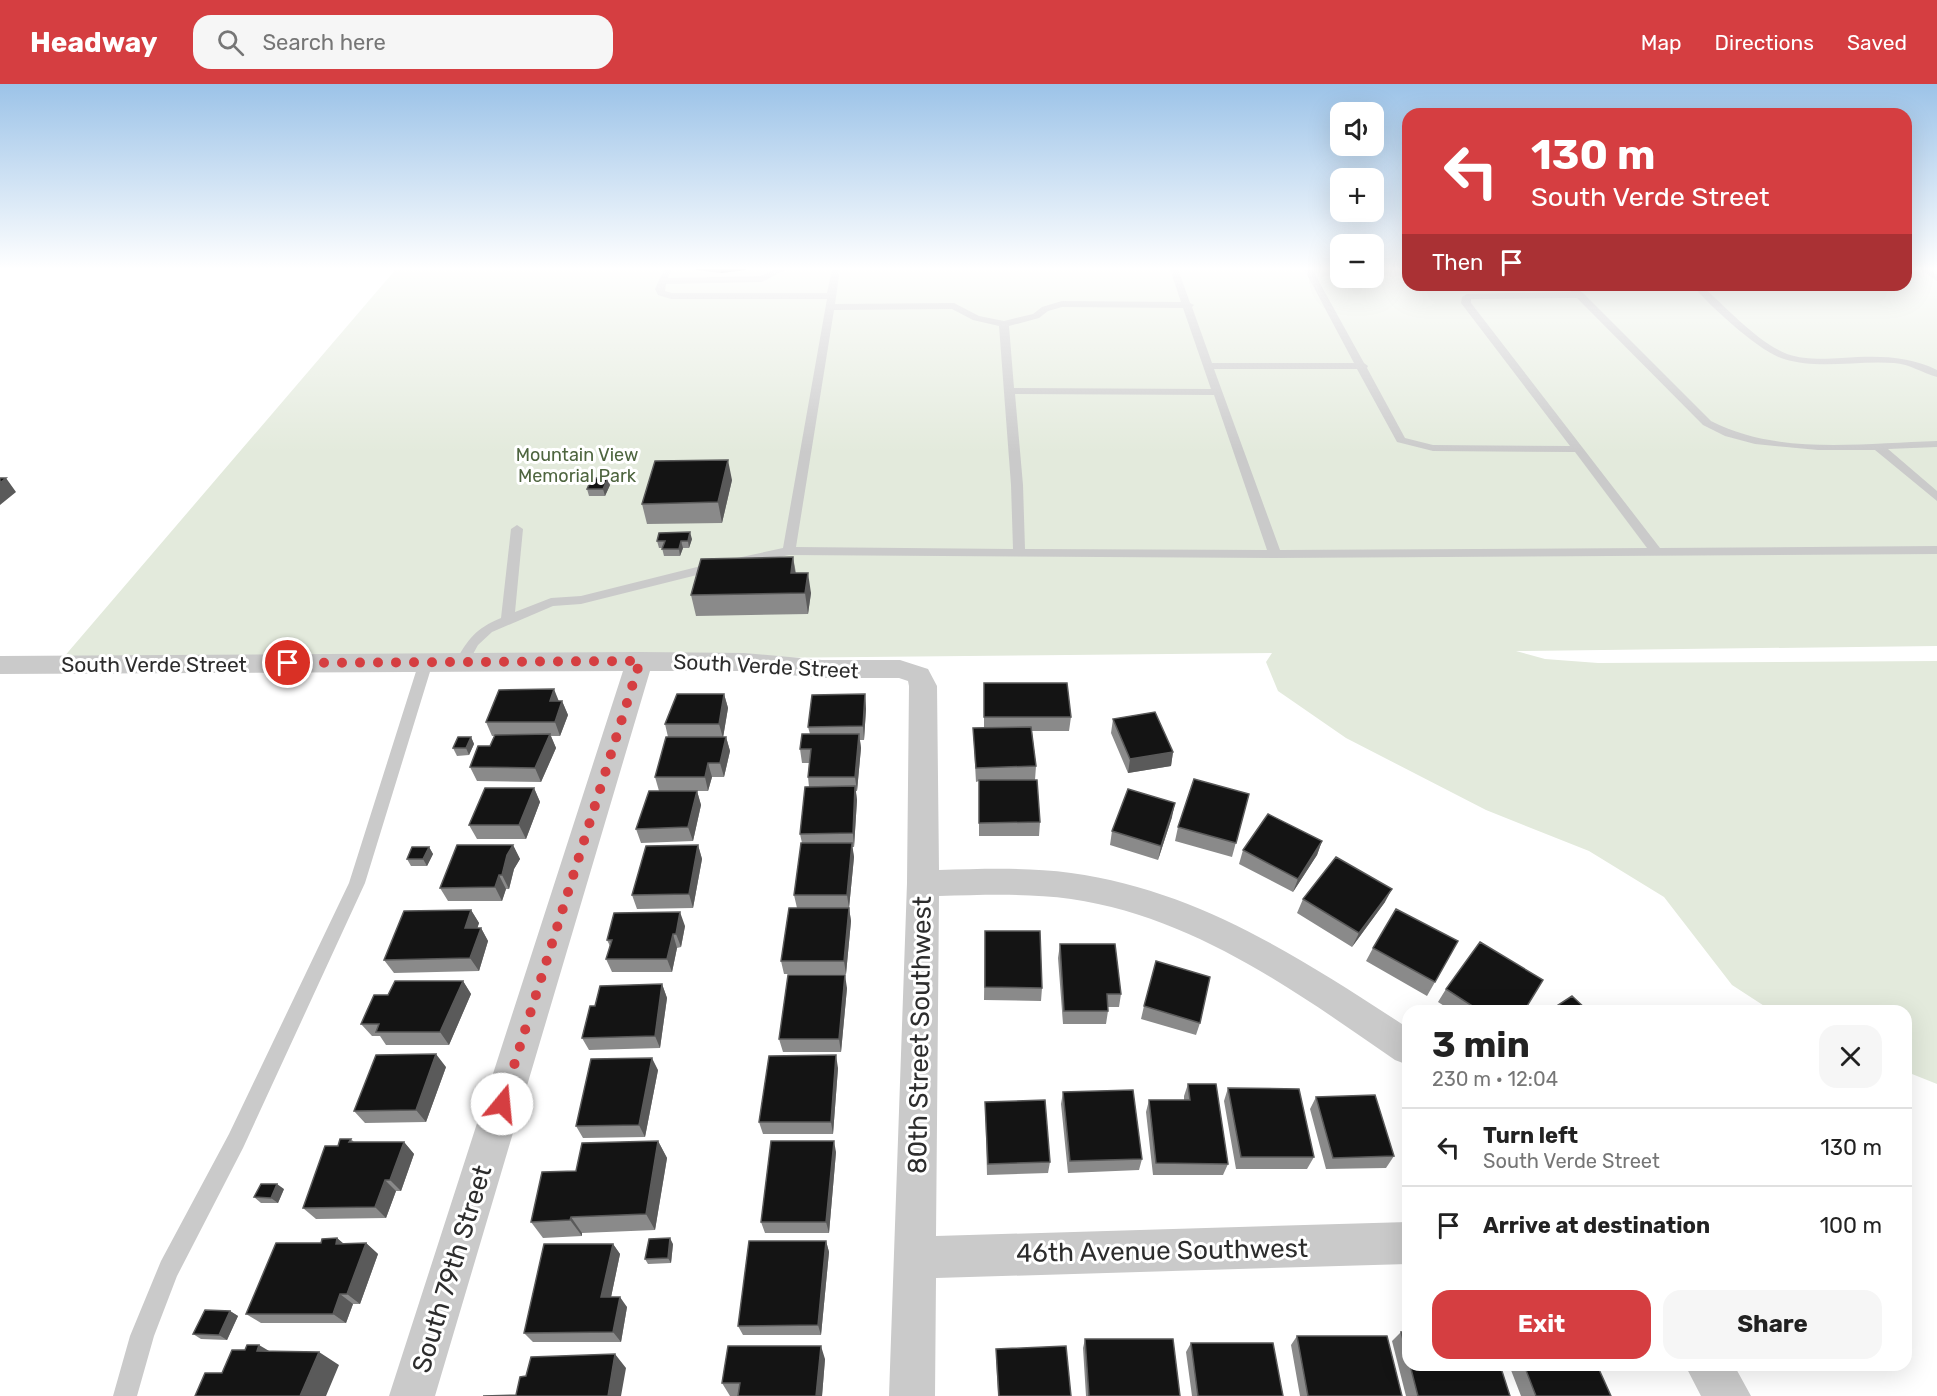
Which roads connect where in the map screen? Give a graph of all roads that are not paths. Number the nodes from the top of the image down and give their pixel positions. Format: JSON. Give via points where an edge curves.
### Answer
{"nodes":[{"id":1,"x":825,"y":330,"type":"edge"},
{"id":2,"x":1005,"y":330,"type":"edge"},
{"id":3,"x":1198,"y":330,"type":"edge"},
{"id":4,"x":1343,"y":330,"type":"edge"},
{"id":5,"x":1487,"y":330,"type":"edge"},
{"id":6,"x":1615,"y":330,"type":"edge"},
{"id":7,"x":1747,"y":330,"type":"edge"},
{"id":8,"x":1210,"y":366,"type":"junction"},
{"id":9,"x":1363,"y":366,"type":"junction"},
{"id":10,"x":1937,"y":374,"type":"edge"},
{"id":11,"x":1010,"y":391,"type":"junction"},
{"id":12,"x":1219,"y":392,"type":"junction"},
{"id":13,"x":1937,"y":444,"type":"edge"},
{"id":14,"x":1876,"y":445,"type":"junction"},
{"id":15,"x":1579,"y":449,"type":"junction"},
{"id":16,"x":1937,"y":497,"type":"edge"},
{"id":17,"x":517,"y":528,"type":"dead end"},
{"id":18,"x":1937,"y":550,"type":"edge"},
{"id":19,"x":789,"y":551,"type":"junction"},
{"id":20,"x":1656,"y":551,"type":"junction"},
{"id":21,"x":1019,"y":552,"type":"junction"},
{"id":22,"x":1275,"y":554,"type":"junction"},
{"id":23,"x":508,"y":619,"type":"junction"},
{"id":24,"x":640,"y":661,"type":"junction"},
{"id":25,"x":426,"y":662,"type":"junction"},
{"id":26,"x":462,"y":662,"type":"junction"},
{"id":27,"x":0,"y":665,"type":"edge"},
{"id":28,"x":919,"y":675,"type":"joint"},
{"id":29,"x":923,"y":883,"type":"junction"},
{"id":30,"x":1402,"y":1044,"type":"edge"},
{"id":31,"x":1402,"y":1243,"type":"edge"},
{"id":32,"x":915,"y":1258,"type":"junction"},
{"id":33,"x":1711,"y":1371,"type":"edge"},
{"id":34,"x":125,"y":1396,"type":"edge"},
{"id":35,"x":412,"y":1396,"type":"edge"},
{"id":36,"x":912,"y":1396,"type":"edge"},
{"id":37,"x":1728,"y":1396,"type":"edge"}],
"edges":[{"from":1,"to":19,"type":"lane"},
{"from":2,"to":11,"type":"lane"},
{"from":3,"to":8,"type":"lane"},
{"from":4,"to":9,"type":"lane"},
{"from":5,"to":15,"type":"lane"},
{"from":6,"to":14,"type":"lane","via":[[1714,428],[1766,444]]},
{"from":7,"to":10,"type":"lane","via":[[1778,354],[1819,360],[1904,361]]},
{"from":8,"to":9,"type":"lane"},
{"from":8,"to":12,"type":"lane"},
{"from":9,"to":15,"type":"lane","via":[[1401,440],[1414,445]]},
{"from":11,"to":12,"type":"lane"},
{"from":11,"to":21,"type":"lane"},
{"from":12,"to":22,"type":"lane"},
{"from":13,"to":14,"type":"lane"},
{"from":14,"to":16,"type":"lane"},
{"from":15,"to":20,"type":"lane"},
{"from":17,"to":23,"type":"lane"},
{"from":18,"to":20,"type":"lane"},
{"from":19,"to":21,"type":"lane"},
{"from":19,"to":23,"type":"lane","via":[[691,570],[581,600],[551,602]]},
{"from":20,"to":22,"type":"lane"},
{"from":21,"to":22,"type":"lane"},
{"from":23,"to":26,"type":"lane","via":[[487,629],[473,642]]},
{"from":24,"to":26,"type":"street","name":"South Verde Street"},
{"from":24,"to":28,"type":"street","name":"South Verde Street","via":[[744,662],[860,671],[900,669]]},
{"from":24,"to":35,"type":"street","name":"South 79th Street"},
{"from":25,"to":26,"type":"street","name":"South Verde Street"},
{"from":25,"to":27,"type":"street","name":"South Verde Street"},
{"from":25,"to":34,"type":"lane","via":[[357,883],[236,1141],[169,1269],[142,1336]]},
{"from":28,"to":29,"type":"street","name":"80th Street Southwest","via":[[923,686]]},
{"from":29,"to":30,"type":"street","via":[[1025,882],[1072,886],[1172,910],[1231,935],[1276,961]]},
{"from":29,"to":32,"type":"street","name":"80th Street Southwest"},
{"from":31,"to":32,"type":"street","name":"46th Avenue Southwest"},
{"from":32,"to":36,"type":"street","name":"80th Street Southwest"},
{"from":33,"to":37,"type":"street"}]}
